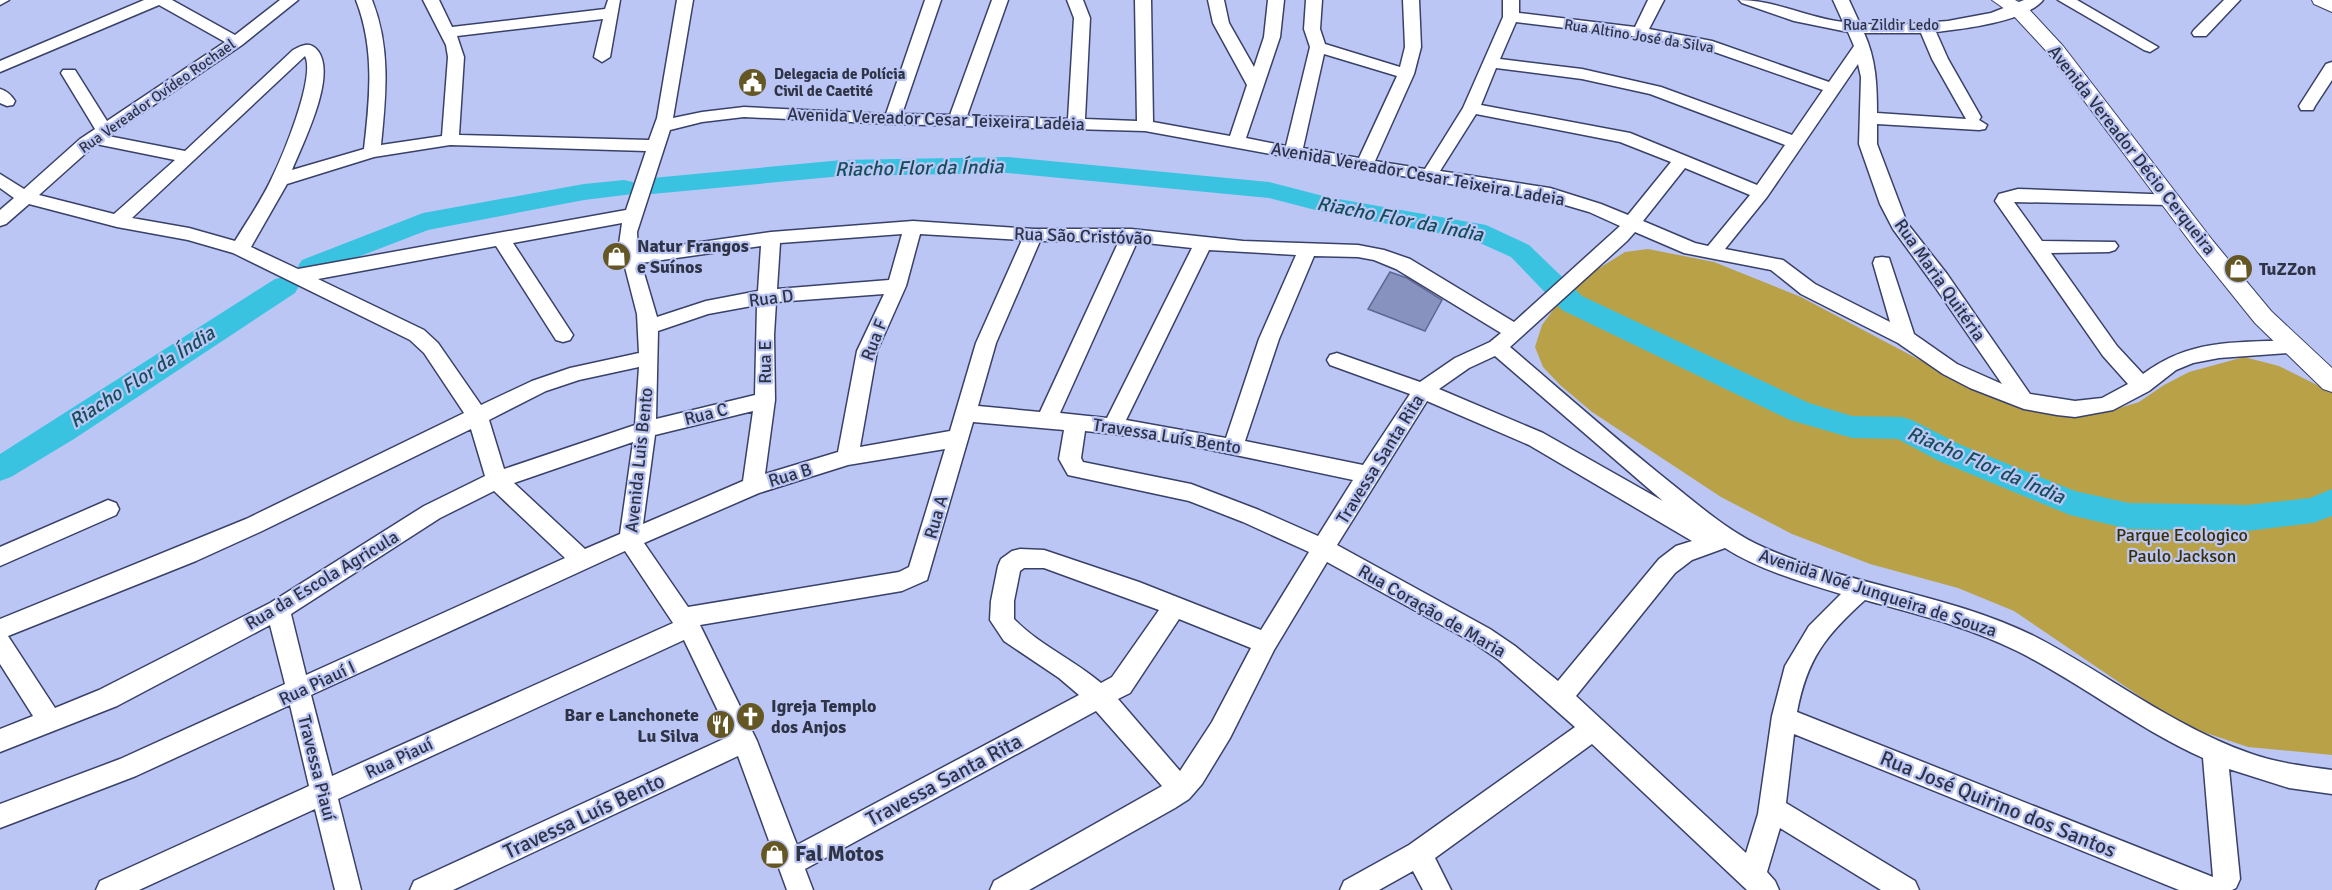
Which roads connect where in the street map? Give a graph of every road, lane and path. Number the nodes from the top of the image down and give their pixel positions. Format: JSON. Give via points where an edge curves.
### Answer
{"nodes":[{"id":1,"x":159,"y":0,"type":"edge"},
{"id":2,"x":290,"y":0,"type":"edge"},
{"id":3,"x":364,"y":0,"type":"edge"},
{"id":4,"x":431,"y":0,"type":"edge"},
{"id":5,"x":685,"y":0,"type":"edge"},
{"id":6,"x":933,"y":0,"type":"edge"},
{"id":7,"x":1000,"y":0,"type":"edge"},
{"id":8,"x":1075,"y":0,"type":"edge"},
{"id":9,"x":1143,"y":0,"type":"edge"},
{"id":10,"x":1216,"y":0,"type":"edge"},
{"id":11,"x":1276,"y":0,"type":"edge"},
{"id":12,"x":1314,"y":0,"type":"edge"},
{"id":13,"x":1411,"y":0,"type":"edge"},
{"id":14,"x":1511,"y":0,"type":"edge"},
{"id":15,"x":1656,"y":0,"type":"edge"},
{"id":16,"x":1841,"y":0,"type":"edge"},
{"id":17,"x":2066,"y":0,"type":"edge"},
{"id":18,"x":2232,"y":0,"type":"edge"},
{"id":19,"x":2321,"y":0,"type":"edge"},
{"id":20,"x":1754,"y":1,"type":"edge"},
{"id":21,"x":2018,"y":3,"type":"edge"},
{"id":22,"x":2332,"y":6,"type":"edge"},
{"id":23,"x":613,"y":7,"type":"edge"},
{"id":24,"x":1511,"y":17,"type":"junction"},
{"id":25,"x":1926,"y":27,"type":"junction"},
{"id":26,"x":1854,"y":28,"type":"junction"},
{"id":27,"x":447,"y":32,"type":"junction"},
{"id":28,"x":1640,"y":32,"type":"junction"},
{"id":29,"x":2200,"y":33,"type":"dead end"},
{"id":30,"x":236,"y":42,"type":"junction"},
{"id":31,"x":1862,"y":46,"type":"junction"},
{"id":32,"x":1318,"y":47,"type":"junction"},
{"id":33,"x":2150,"y":47,"type":"dead end"},
{"id":34,"x":602,"y":57,"type":"dead end"},
{"id":35,"x":1491,"y":63,"type":"junction"},
{"id":36,"x":0,"y":67,"type":"edge"},
{"id":37,"x":2332,"y":67,"type":"edge"},
{"id":38,"x":69,"y":73,"type":"dead end"},
{"id":39,"x":1406,"y":74,"type":"junction"},
{"id":40,"x":1256,"y":86,"type":"junction"},
{"id":41,"x":1832,"y":88,"type":"junction"},
{"id":42,"x":2307,"y":106,"type":"dead end"},
{"id":43,"x":1471,"y":108,"type":"junction"},
{"id":44,"x":1869,"y":118,"type":"junction"},
{"id":45,"x":892,"y":119,"type":"junction"},
{"id":46,"x":957,"y":120,"type":"junction"},
{"id":47,"x":1076,"y":125,"type":"junction"},
{"id":48,"x":663,"y":126,"type":"junction"},
{"id":49,"x":1145,"y":126,"type":"junction"},
{"id":50,"x":98,"y":134,"type":"junction"},
{"id":51,"x":450,"y":140,"type":"junction"},
{"id":52,"x":1236,"y":142,"type":"junction"},
{"id":53,"x":1797,"y":143,"type":"junction"},
{"id":54,"x":656,"y":146,"type":"junction"},
{"id":55,"x":372,"y":152,"type":"junction"},
{"id":56,"x":1293,"y":153,"type":"junction"},
{"id":57,"x":189,"y":157,"type":"junction"},
{"id":58,"x":1682,"y":160,"type":"junction"},
{"id":59,"x":1365,"y":165,"type":"junction"},
{"id":60,"x":1430,"y":174,"type":"junction"},
{"id":61,"x":0,"y":180,"type":"edge"},
{"id":62,"x":280,"y":180,"type":"junction"},
{"id":63,"x":1761,"y":193,"type":"junction"},
{"id":64,"x":24,"y":197,"type":"junction"},
{"id":65,"x":2170,"y":199,"type":"junction"},
{"id":66,"x":633,"y":215,"type":"junction"},
{"id":67,"x":0,"y":219,"type":"edge"},
{"id":68,"x":117,"y":222,"type":"junction"},
{"id":69,"x":1633,"y":224,"type":"junction"},
{"id":70,"x":912,"y":227,"type":"junction"},
{"id":71,"x":1034,"y":235,"type":"junction"},
{"id":72,"x":1131,"y":235,"type":"junction"},
{"id":73,"x":771,"y":238,"type":"junction"},
{"id":74,"x":501,"y":240,"type":"junction"},
{"id":75,"x":1203,"y":244,"type":"junction"},
{"id":76,"x":2109,"y":246,"type":"dead end"},
{"id":77,"x":2037,"y":247,"type":"junction"},
{"id":78,"x":240,"y":249,"type":"junction"},
{"id":79,"x":1308,"y":249,"type":"junction"},
{"id":80,"x":1711,"y":254,"type":"junction"},
{"id":81,"x":631,"y":258,"type":"junction"},
{"id":82,"x":1882,"y":263,"type":"dead end"},
{"id":83,"x":298,"y":276,"type":"junction"},
{"id":84,"x":897,"y":286,"type":"junction"},
{"id":85,"x":768,"y":296,"type":"junction"},
{"id":86,"x":648,"y":327,"type":"junction"},
{"id":87,"x":1515,"y":332,"type":"junction"},
{"id":88,"x":563,"y":335,"type":"dead end"},
{"id":89,"x":1905,"y":338,"type":"junction"},
{"id":90,"x":1497,"y":347,"type":"junction"},
{"id":91,"x":2293,"y":347,"type":"junction"},
{"id":92,"x":648,"y":358,"type":"junction"},
{"id":93,"x":1337,"y":360,"type":"dead end"},
{"id":94,"x":2332,"y":383,"type":"edge"},
{"id":95,"x":2142,"y":386,"type":"junction"},
{"id":96,"x":1423,"y":390,"type":"junction"},
{"id":97,"x":765,"y":400,"type":"junction"},
{"id":98,"x":2024,"y":401,"type":"junction"},
{"id":99,"x":965,"y":413,"type":"junction"},
{"id":100,"x":477,"y":416,"type":"junction"},
{"id":101,"x":1047,"y":419,"type":"junction"},
{"id":102,"x":1076,"y":422,"type":"junction"},
{"id":103,"x":1113,"y":426,"type":"junction"},
{"id":104,"x":646,"y":429,"type":"junction"},
{"id":105,"x":959,"y":438,"type":"junction"},
{"id":106,"x":1233,"y":447,"type":"junction"},
{"id":107,"x":848,"y":457,"type":"junction"},
{"id":108,"x":1368,"y":474,"type":"junction"},
{"id":109,"x":497,"y":480,"type":"junction"},
{"id":110,"x":753,"y":486,"type":"junction"},
{"id":111,"x":108,"y":509,"type":"dead end"},
{"id":112,"x":630,"y":540,"type":"junction"},
{"id":113,"x":1720,"y":540,"type":"junction"},
{"id":114,"x":1324,"y":549,"type":"junction"},
{"id":115,"x":0,"y":557,"type":"edge"},
{"id":116,"x":582,"y":560,"type":"junction"},
{"id":117,"x":1861,"y":590,"type":"junction"},
{"id":118,"x":1174,"y":607,"type":"junction"},
{"id":119,"x":278,"y":610,"type":"junction"},
{"id":120,"x":686,"y":622,"type":"junction"},
{"id":121,"x":0,"y":628,"type":"edge"},
{"id":122,"x":1266,"y":643,"type":"junction"},
{"id":123,"x":0,"y":644,"type":"edge"},
{"id":124,"x":298,"y":692,"type":"junction"},
{"id":125,"x":1099,"y":697,"type":"junction"},
{"id":126,"x":1560,"y":697,"type":"junction"},
{"id":127,"x":1785,"y":719,"type":"junction"},
{"id":128,"x":50,"y":721,"type":"junction"},
{"id":129,"x":1594,"y":728,"type":"junction"},
{"id":130,"x":0,"y":741,"type":"edge"},
{"id":131,"x":745,"y":741,"type":"junction"},
{"id":132,"x":2215,"y":753,"type":"junction"},
{"id":133,"x":2332,"y":782,"type":"edge"},
{"id":134,"x":1180,"y":790,"type":"junction"},
{"id":135,"x":324,"y":793,"type":"junction"},
{"id":136,"x":1772,"y":809,"type":"junction"},
{"id":137,"x":0,"y":816,"type":"edge"},
{"id":138,"x":1418,"y":854,"type":"junction"},
{"id":139,"x":790,"y":863,"type":"junction"},
{"id":140,"x":1759,"y":883,"type":"edge"},
{"id":141,"x":2220,"y":884,"type":"edge"},
{"id":142,"x":109,"y":890,"type":"edge"},
{"id":143,"x":348,"y":890,"type":"edge"},
{"id":144,"x":423,"y":890,"type":"edge"},
{"id":145,"x":800,"y":890,"type":"edge"},
{"id":146,"x":1003,"y":890,"type":"edge"},
{"id":147,"x":1353,"y":890,"type":"edge"},
{"id":148,"x":1438,"y":890,"type":"edge"},
{"id":149,"x":1906,"y":890,"type":"edge"}],
"edges":[{"from":1,"to":30,"type":"street"},
{"from":1,"to":36,"type":"street"},
{"from":2,"to":30,"type":"street","name":"Rua Vereador Ovídeo Rochael"},
{"from":3,"to":55,"type":"street","via":[[377,35],[379,80]]},
{"from":4,"to":27,"type":"street"},
{"from":5,"to":48,"type":"street","name":"Avenida Luis Bento"},
{"from":6,"to":45,"type":"street"},
{"from":7,"to":46,"type":"street"},
{"from":8,"to":47,"type":"street","via":[[1082,18]]},
{"from":9,"to":49,"type":"street"},
{"from":10,"to":40,"type":"street","via":[[1221,23]]},
{"from":11,"to":40,"type":"street","via":[[1272,37]]},
{"from":12,"to":32,"type":"street","via":[[1312,29]]},
{"from":13,"to":39,"type":"street","via":[[1413,47]]},
{"from":14,"to":24,"type":"street"},
{"from":15,"to":28,"type":"street"},
{"from":16,"to":26,"type":"street","name":"Rua Maria Quitéria"},
{"from":17,"to":33,"type":"street"},
{"from":18,"to":29,"type":"street"},
{"from":19,"to":22,"type":"street"},
{"from":20,"to":26,"type":"street","name":"Rua Zildir Ledo","via":[[1814,21]]},
{"from":21,"to":25,"type":"street","name":"Rua Zildir Ledo","via":[[1994,18]]},
{"from":21,"to":65,"type":"street","name":"Avenida Vereador Décio Cerqueira"},
{"from":23,"to":27,"type":"street"},
{"from":23,"to":34,"type":"street"},
{"from":24,"to":28,"type":"street","name":"Rua Altino José da Silva"},
{"from":24,"to":35,"type":"street"},
{"from":25,"to":26,"type":"street","name":"Rua Zildir Ledo"},
{"from":25,"to":44,"type":"street","via":[[1976,121]]},
{"from":26,"to":31,"type":"street","name":"Rua Maria Quitéria"},
{"from":27,"to":51,"type":"street","via":[[456,57]]},
{"from":28,"to":41,"type":"street","name":"Rua Altino José da Silva","via":[[1725,49]]},
{"from":30,"to":50,"type":"street","name":"Rua Vereador Ovídeo Rochael"},
{"from":31,"to":41,"type":"street"},
{"from":31,"to":44,"type":"street","name":"Rua Maria Quitéria","via":[[1869,77]]},
{"from":32,"to":39,"type":"street"},
{"from":32,"to":56,"type":"street"},
{"from":35,"to":43,"type":"street"},
{"from":35,"to":53,"type":"street","via":[[1582,74],[1656,90]]},
{"from":37,"to":42,"type":"street"},
{"from":38,"to":50,"type":"street"},
{"from":39,"to":59,"type":"street"},
{"from":40,"to":52,"type":"street"},
{"from":41,"to":53,"type":"street"},
{"from":43,"to":58,"type":"street","via":[[1624,137]]},
{"from":43,"to":60,"type":"street"},
{"from":44,"to":98,"type":"street","name":"Rua Maria Quitéria","via":[[1868,144],[1899,225]]},
{"from":45,"to":46,"type":"street","name":"Avenida Vereador Cesar Teixeira Ladeia"},
{"from":45,"to":48,"type":"street","name":"Avenida Vereador Cesar Teixeira Ladeia","via":[[744,112]]},
{"from":46,"to":47,"type":"street","name":"Avenida Vereador Cesar Teixeira Ladeia"},
{"from":47,"to":49,"type":"street","name":"Avenida Vereador Cesar Teixeira Ladeia"},
{"from":48,"to":54,"type":"street","name":"Avenida Luis Bento"},
{"from":49,"to":52,"type":"street","name":"Avenida Vereador Cesar Teixeira Ladeia"},
{"from":50,"to":57,"type":"street"},
{"from":50,"to":64,"type":"street","name":"Rua Vereador Ovídeo Rochael"},
{"from":51,"to":54,"type":"street"},
{"from":51,"to":55,"type":"street"},
{"from":52,"to":56,"type":"street","name":"Avenida Vereador Cesar Teixeira Ladeia"},
{"from":53,"to":63,"type":"street"},
{"from":54,"to":66,"type":"street","name":"Avenida Luis Bento"},
{"from":55,"to":62,"type":"street"},
{"from":56,"to":59,"type":"street","name":"Avenida Vereador Cesar Teixeira Ladeia"},
{"from":57,"to":62,"type":"street","via":[[299,53],[308,49],[317,69],[312,96]]},
{"from":57,"to":68,"type":"street"},
{"from":58,"to":63,"type":"street"},
{"from":58,"to":69,"type":"street","name":"Travessa Santa Rita"},
{"from":59,"to":60,"type":"street","name":"Avenida Vereador Cesar Teixeira Ladeia"},
{"from":60,"to":69,"type":"street","name":"Avenida Vereador Cesar Teixeira Ladeia","via":[[1551,194]]},
{"from":61,"to":64,"type":"street"},
{"from":62,"to":78,"type":"street"},
{"from":63,"to":80,"type":"street"},
{"from":64,"to":67,"type":"street","name":"Rua Vereador Ovídeo Rochael"},
{"from":64,"to":68,"type":"street"},
{"from":65,"to":77,"type":"street","via":[[2018,195],[2005,198]]},
{"from":65,"to":91,"type":"street","name":"Avenida Vereador Décio Cerqueira","via":[[2263,317]]},
{"from":66,"to":74,"type":"street"},
{"from":66,"to":81,"type":"street","name":"Avenida Luis Bento","via":[[628,239]]},
{"from":68,"to":78,"type":"street","via":[[189,234]]},
{"from":69,"to":80,"type":"street","name":"Avenida Vereador Cesar Teixeira Ladeia"},
{"from":69,"to":87,"type":"street","name":"Travessa Santa Rita"},
{"from":70,"to":71,"type":"street","name":"Rua São Cristóvão"},
{"from":70,"to":73,"type":"street","name":"Rua São Cristóvão"},
{"from":70,"to":84,"type":"street","name":"Rua F"},
{"from":71,"to":72,"type":"street","name":"Rua São Cristóvão"},
{"from":71,"to":99,"type":"street","name":"Rua A","via":[[992,325]]},
{"from":72,"to":75,"type":"street","name":"Rua São Cristóvão"},
{"from":72,"to":101,"type":"street"},
{"from":73,"to":81,"type":"street","name":"Rua São Cristóvão"},
{"from":73,"to":85,"type":"street","name":"Rua E"},
{"from":74,"to":83,"type":"street"},
{"from":74,"to":88,"type":"street"},
{"from":75,"to":79,"type":"street","name":"Rua São Cristóvão"},
{"from":75,"to":103,"type":"street"},
{"from":76,"to":77,"type":"street"},
{"from":77,"to":95,"type":"street","via":[[2110,351]]},
{"from":78,"to":83,"type":"street"},
{"from":79,"to":87,"type":"street","name":"Rua São Cristóvão","via":[[1358,251],[1388,258]]},
{"from":79,"to":106,"type":"street","via":[[1269,339]]},
{"from":80,"to":89,"type":"street","name":"Avenida Vereador Cesar Teixeira Ladeia","via":[[1776,265],[1808,289]]},
{"from":81,"to":86,"type":"street","name":"Avenida Luis Bento","via":[[644,296]]},
{"from":82,"to":89,"type":"street"},
{"from":83,"to":100,"type":"street","via":[[417,335],[431,348]]},
{"from":84,"to":85,"type":"street","name":"Rua D"},
{"from":84,"to":107,"type":"street","name":"Rua F","via":[[867,351]]},
{"from":85,"to":86,"type":"street","name":"Rua D","via":[[706,308]]},
{"from":85,"to":97,"type":"street","name":"Rua E"},
{"from":86,"to":92,"type":"street","name":"Avenida Luis Bento"},
{"from":87,"to":90,"type":"street","name":"Travessa Santa Rita"},
{"from":89,"to":98,"type":"street","name":"Avenida Vereador Cesar Teixeira Ladeia","via":[[1950,369]]},
{"from":90,"to":96,"type":"street","name":"Travessa Santa Rita","via":[[1452,369]]},
{"from":90,"to":113,"type":"street","name":"Avenida Noé Junqueira de Souza"},
{"from":91,"to":94,"type":"street","name":"Avenida Vereador Décio Cerqueira"},
{"from":91,"to":95,"type":"street","name":"Avenida Vereador Cesar Teixeira Ladeia","via":[[2189,356],[2169,365]]},
{"from":92,"to":100,"type":"street","via":[[560,378]]},
{"from":92,"to":104,"type":"street","name":"Avenida Luis Bento"},
{"from":93,"to":96,"type":"street"},
{"from":95,"to":98,"type":"street","name":"Avenida Vereador Cesar Teixeira Ladeia","via":[[2121,399],[2092,408]]},
{"from":96,"to":108,"type":"street","name":"Travessa Santa Rita"},
{"from":96,"to":113,"type":"street","via":[[1544,444]]},
{"from":97,"to":104,"type":"street","name":"Rua C"},
{"from":97,"to":110,"type":"street","name":"Rua E"},
{"from":99,"to":101,"type":"street","name":"Travessa Luís Bento"},
{"from":99,"to":105,"type":"street","name":"Rua A"},
{"from":100,"to":109,"type":"street"},
{"from":100,"to":121,"type":"street","via":[[226,538]]},
{"from":101,"to":102,"type":"street","name":"Travessa Luís Bento"},
{"from":102,"to":103,"type":"street","name":"Travessa Luís Bento"},
{"from":102,"to":114,"type":"street","name":"Rua Coração de Maria","via":[[1070,459],[1076,469],[1191,494]]},
{"from":103,"to":106,"type":"street","name":"Travessa Luís Bento"},
{"from":104,"to":109,"type":"street","name":"Rua da Escola Agricula"},
{"from":104,"to":112,"type":"street","name":"Avenida Luis Bento"},
{"from":105,"to":107,"type":"street","name":"Rua B"},
{"from":105,"to":120,"type":"street","name":"Rua A","via":[[922,566],[915,577]]},
{"from":106,"to":108,"type":"street","name":"Travessa Luís Bento"},
{"from":107,"to":110,"type":"street","name":"Rua B"},
{"from":108,"to":114,"type":"street","name":"Travessa Santa Rita"},
{"from":109,"to":116,"type":"street"},
{"from":109,"to":119,"type":"street","name":"Rua da Escola Agricula","via":[[432,512]]},
{"from":110,"to":112,"type":"street","name":"Rua B"},
{"from":111,"to":115,"type":"street"},
{"from":112,"to":116,"type":"street","name":"Rua Piauí I"},
{"from":112,"to":120,"type":"street","name":"Avenida Luis Bento"},
{"from":113,"to":117,"type":"street","name":"Avenida Noé Junqueira de Souza"},
{"from":113,"to":126,"type":"street","via":[[1684,553],[1667,566]]},
{"from":114,"to":122,"type":"street","name":"Travessa Santa Rita"},
{"from":114,"to":126,"type":"street","name":"Rua Coração de Maria","via":[[1482,636]]},
{"from":116,"to":124,"type":"street","name":"Rua Piauí I"},
{"from":117,"to":127,"type":"street","via":[[1830,616],[1810,643],[1797,666]]},
{"from":117,"to":132,"type":"street","name":"Avenida Noé Junqueira de Souza","via":[[1987,626],[2016,639]]},
{"from":118,"to":122,"type":"street"},
{"from":118,"to":125,"type":"street","name":"Travessa Santa Rita","via":[[1121,685]]},
{"from":118,"to":125,"type":"street","via":[[1044,559],[1020,558],[1009,566],[1003,622],[1018,638],[1068,670]]},
{"from":119,"to":124,"type":"street","name":"Travessa Piauí"},
{"from":119,"to":128,"type":"street","name":"Rua da Escola Agricula","via":[[108,698]]},
{"from":120,"to":131,"type":"street","name":"Avenida Luis Bento"},
{"from":120,"to":135,"type":"street","name":"Rua Piauí"},
{"from":122,"to":134,"type":"street","name":"Travessa Santa Rita","via":[[1216,739]]},
{"from":123,"to":128,"type":"street"},
{"from":124,"to":135,"type":"street","name":"Travessa Piauí"},
{"from":124,"to":137,"type":"street","name":"Rua Piauí I","via":[[127,768]]},
{"from":125,"to":134,"type":"street"},
{"from":125,"to":139,"type":"street","name":"Travessa Santa Rita"},
{"from":126,"to":129,"type":"street","name":"Rua Coração de Maria"},
{"from":127,"to":136,"type":"street"},
{"from":127,"to":141,"type":"street","name":"Rua José Quirino dos Santos"},
{"from":128,"to":130,"type":"street","name":"Rua da Escola Agricula"},
{"from":129,"to":138,"type":"street"},
{"from":129,"to":140,"type":"street","name":"Rua Coração de Maria"},
{"from":131,"to":139,"type":"street","name":"Avenida Luis Bento"},
{"from":131,"to":144,"type":"street","name":"Travessa Luís Bento"},
{"from":132,"to":133,"type":"street","name":"Avenida Noé Junqueira de Souza","via":[[2266,771]]},
{"from":132,"to":141,"type":"street"},
{"from":134,"to":146,"type":"street","name":"Travessa Santa Rita"},
{"from":135,"to":142,"type":"street","name":"Rua Piauí"},
{"from":135,"to":143,"type":"street","name":"Travessa Piauí"},
{"from":136,"to":140,"type":"street"},
{"from":136,"to":149,"type":"street"},
{"from":138,"to":147,"type":"street"},
{"from":138,"to":148,"type":"street"},
{"from":139,"to":145,"type":"street","name":"Avenida Luis Bento"}]}
